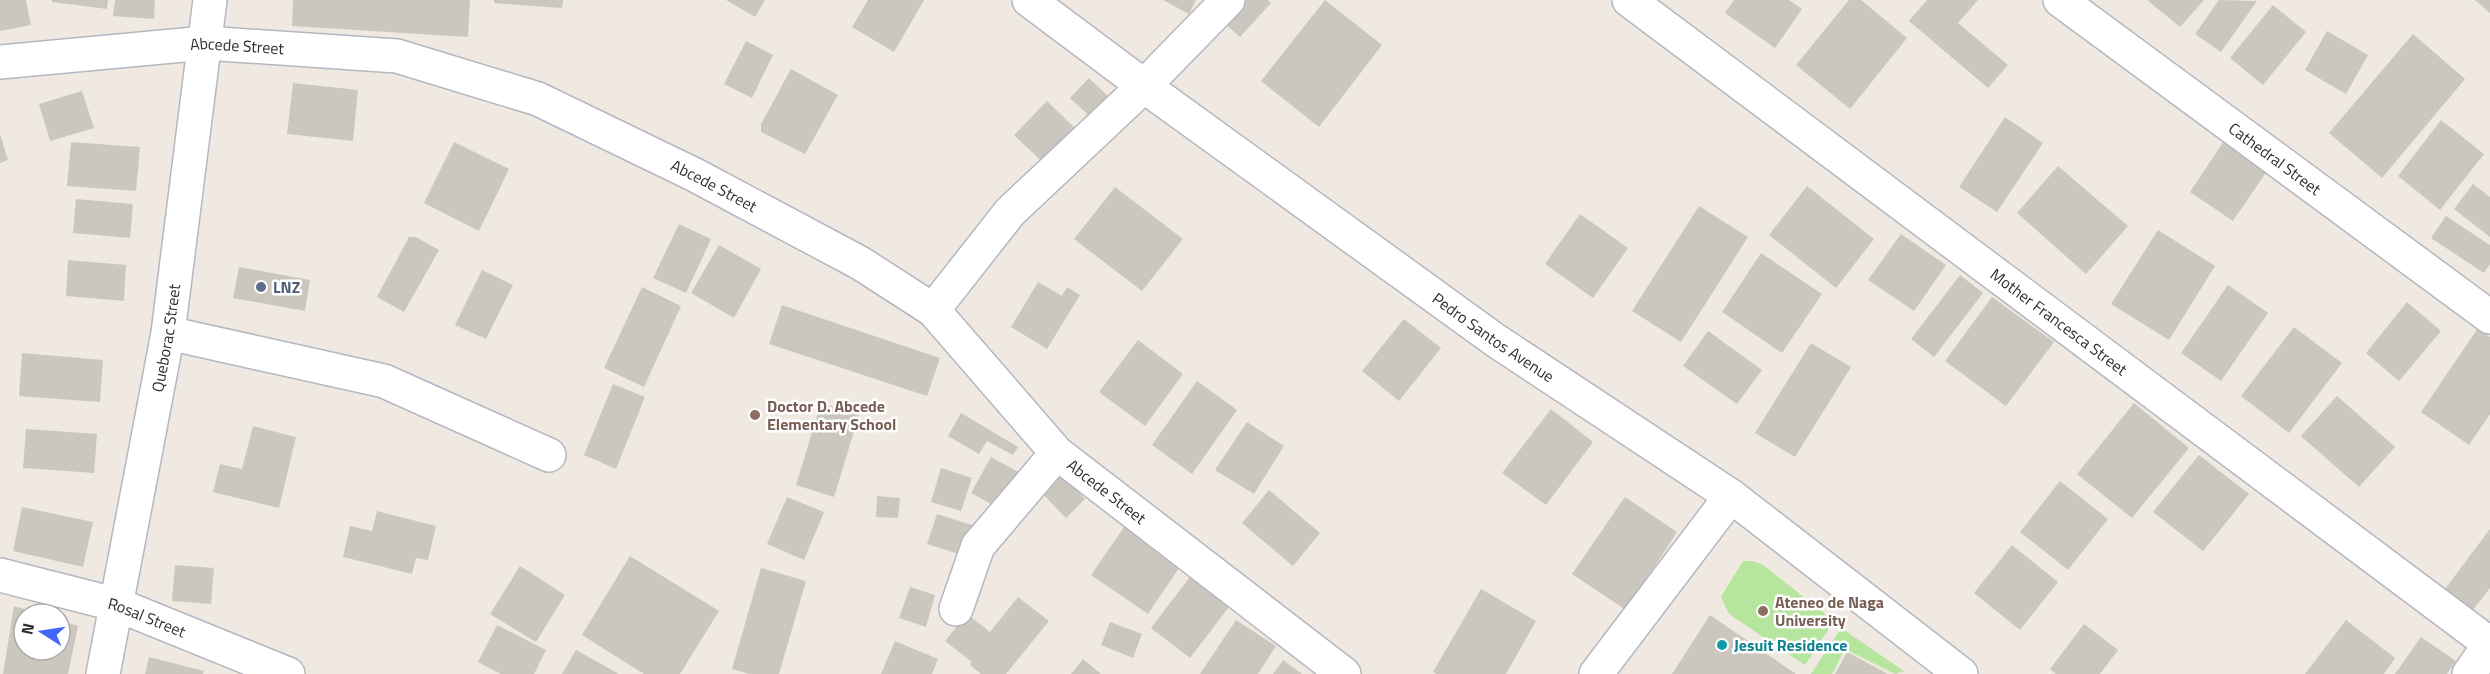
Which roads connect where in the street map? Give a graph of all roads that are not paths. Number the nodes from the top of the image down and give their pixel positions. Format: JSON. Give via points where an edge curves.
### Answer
{"nodes":[{"id":1,"x":210,"y":0,"type":"edge"},
{"id":2,"x":1029,"y":0,"type":"edge"},
{"id":3,"x":1228,"y":0,"type":"edge"},
{"id":4,"x":1629,"y":0,"type":"edge"},
{"id":5,"x":2060,"y":0,"type":"edge"},
{"id":6,"x":205,"y":43,"type":"junction"},
{"id":7,"x":0,"y":62,"type":"edge"},
{"id":8,"x":1144,"y":86,"type":"junction"},
{"id":9,"x":933,"y":310,"type":"junction"},
{"id":10,"x":2490,"y":316,"type":"edge"},
{"id":11,"x":168,"y":333,"type":"junction"},
{"id":12,"x":1057,"y":453,"type":"junction"},
{"id":13,"x":549,"y":455,"type":"dead end"},
{"id":14,"x":1731,"y":496,"type":"junction"},
{"id":15,"x":0,"y":575,"type":"edge"},
{"id":16,"x":118,"y":605,"type":"junction"},
{"id":17,"x":956,"y":609,"type":"dead end"},
{"id":18,"x":2490,"y":644,"type":"edge"},
{"id":19,"x":103,"y":674,"type":"edge"},
{"id":20,"x":288,"y":674,"type":"edge"},
{"id":21,"x":1344,"y":674,"type":"edge"},
{"id":22,"x":1596,"y":674,"type":"edge"},
{"id":23,"x":1960,"y":674,"type":"edge"},
{"id":24,"x":2469,"y":674,"type":"edge"}],
"edges":[{"from":1,"to":6,"type":"street","name":"Queborac Street"},
{"from":2,"to":8,"type":"street","name":"Pedro Santos Avenue"},
{"from":3,"to":8,"type":"street"},
{"from":4,"to":18,"type":"street","name":"Mother Francesca Street"},
{"from":5,"to":10,"type":"street","name":"Cathedral Street"},
{"from":6,"to":7,"type":"street","name":"Abcede Street"},
{"from":6,"to":9,"type":"street","name":"Abcede Street","via":[[397,57],[538,99],[695,175],[849,257]]},
{"from":6,"to":11,"type":"street","name":"Queborac Street"},
{"from":8,"to":9,"type":"street","via":[[1010,212]]},
{"from":8,"to":14,"type":"street","name":"Pedro Santos Avenue","via":[[1495,340]]},
{"from":9,"to":12,"type":"street","name":"Abcede Street"},
{"from":11,"to":13,"type":"street","via":[[384,381]]},
{"from":11,"to":16,"type":"street","name":"Queborac Street"},
{"from":12,"to":17,"type":"street","via":[[978,546]]},
{"from":12,"to":21,"type":"street","name":"Abcede Street"},
{"from":14,"to":22,"type":"street"},
{"from":14,"to":23,"type":"street","name":"Pedro Santos Avenue"},
{"from":15,"to":16,"type":"street","name":"Rosal Street"},
{"from":16,"to":19,"type":"street","name":"Queborac Street"},
{"from":16,"to":20,"type":"street","name":"Rosal Street"},
{"from":18,"to":24,"type":"street"}]}
